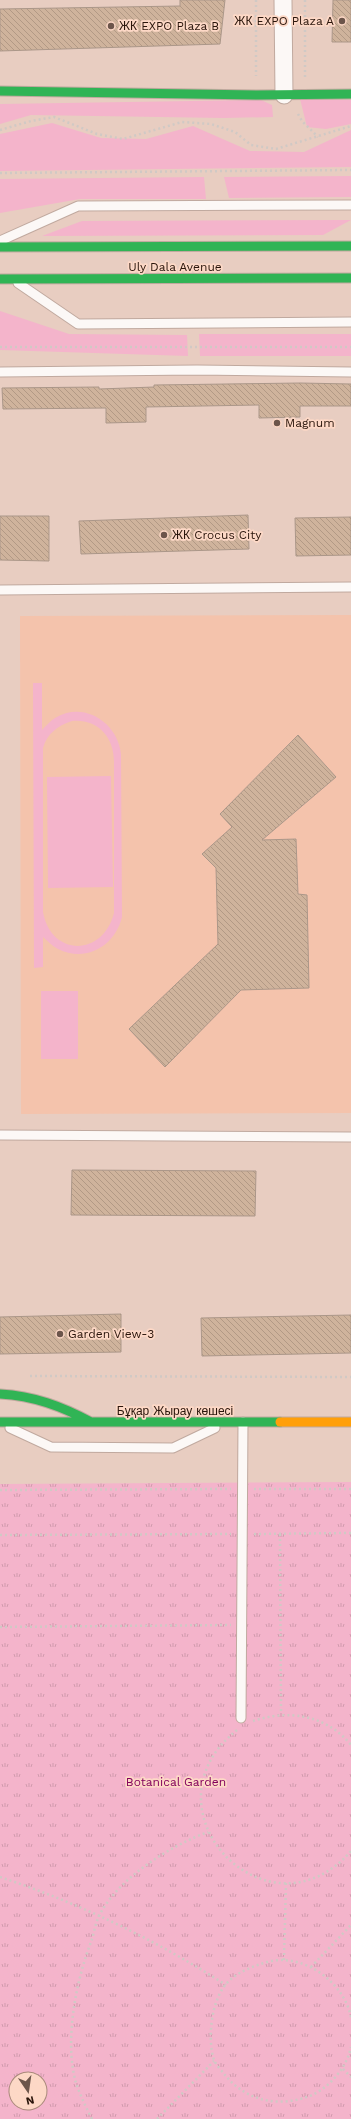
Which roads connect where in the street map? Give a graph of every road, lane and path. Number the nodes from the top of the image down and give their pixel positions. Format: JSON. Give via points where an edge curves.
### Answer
{"nodes":[{"id":1,"x":256,"y":0,"type":"edge"},
{"id":2,"x":283,"y":0,"type":"edge"},
{"id":3,"x":305,"y":0,"type":"edge"},
{"id":4,"x":0,"y":91,"type":"edge"},
{"id":5,"x":351,"y":94,"type":"edge"},
{"id":6,"x":257,"y":95,"type":"junction"},
{"id":7,"x":284,"y":95,"type":"junction"},
{"id":8,"x":302,"y":95,"type":"junction"},
{"id":9,"x":351,"y":126,"type":"edge"},
{"id":10,"x":0,"y":130,"type":"edge"},
{"id":11,"x":318,"y":138,"type":"junction"},
{"id":12,"x":351,"y":170,"type":"edge"},
{"id":13,"x":0,"y":173,"type":"edge"},
{"id":14,"x":351,"y":205,"type":"edge"},
{"id":15,"x":0,"y":240,"type":"edge"},
{"id":16,"x":351,"y":246,"type":"edge"},
{"id":17,"x":0,"y":247,"type":"edge"},
{"id":18,"x":351,"y":278,"type":"edge"},
{"id":19,"x":0,"y":280,"type":"edge"},
{"id":20,"x":13,"y":280,"type":"junction"},
{"id":21,"x":351,"y":322,"type":"edge"},
{"id":22,"x":0,"y":347,"type":"edge"},
{"id":23,"x":351,"y":347,"type":"edge"},
{"id":24,"x":0,"y":372,"type":"edge"},
{"id":25,"x":351,"y":372,"type":"edge"},
{"id":26,"x":351,"y":587,"type":"edge"},
{"id":27,"x":0,"y":590,"type":"edge"},
{"id":28,"x":0,"y":1134,"type":"edge"},
{"id":29,"x":351,"y":1137,"type":"edge"},
{"id":30,"x":24,"y":1376,"type":"dead end"},
{"id":31,"x":351,"y":1377,"type":"edge"},
{"id":32,"x":0,"y":1394,"type":"edge"},
{"id":33,"x":226,"y":1422,"type":"junction"},
{"id":34,"x":242,"y":1422,"type":"junction"},
{"id":35,"x":351,"y":1422,"type":"edge"},
{"id":36,"x":0,"y":1423,"type":"edge"},
{"id":37,"x":92,"y":1423,"type":"junction"},
{"id":38,"x":351,"y":1488,"type":"edge"},
{"id":39,"x":242,"y":1489,"type":"junction"},
{"id":40,"x":0,"y":1490,"type":"edge"},
{"id":41,"x":351,"y":1533,"type":"edge"},
{"id":42,"x":241,"y":1534,"type":"junction"},
{"id":43,"x":280,"y":1534,"type":"junction"},
{"id":44,"x":0,"y":1535,"type":"edge"},
{"id":45,"x":241,"y":1625,"type":"junction"},
{"id":46,"x":0,"y":1627,"type":"edge"},
{"id":47,"x":281,"y":1714,"type":"junction"},
{"id":48,"x":241,"y":1718,"type":"dead end"},
{"id":49,"x":252,"y":1721,"type":"dead end"},
{"id":50,"x":239,"y":1728,"type":"dead end"},
{"id":51,"x":351,"y":1745,"type":"edge"},
{"id":52,"x":208,"y":1832,"type":"junction"},
{"id":53,"x":351,"y":1851,"type":"edge"},
{"id":54,"x":0,"y":1877,"type":"edge"},
{"id":55,"x":286,"y":1882,"type":"junction"},
{"id":56,"x":99,"y":1916,"type":"junction"},
{"id":57,"x":351,"y":1925,"type":"edge"},
{"id":58,"x":284,"y":1960,"type":"junction"},
{"id":59,"x":311,"y":1967,"type":"junction"},
{"id":60,"x":226,"y":1985,"type":"junction"},
{"id":61,"x":351,"y":2018,"type":"edge"},
{"id":62,"x":351,"y":2047,"type":"edge"},
{"id":63,"x":214,"y":2061,"type":"junction"},
{"id":64,"x":343,"y":2069,"type":"junction"},
{"id":65,"x":351,"y":2077,"type":"edge"},
{"id":66,"x":92,"y":2119,"type":"edge"},
{"id":67,"x":157,"y":2119,"type":"edge"}],
"edges":[{"from":1,"to":6,"type":"path"},
{"from":2,"to":7,"type":"street"},
{"from":3,"to":8,"type":"path","via":[[305,84]]},
{"from":4,"to":6,"type":"street"},
{"from":5,"to":8,"type":"street"},
{"from":6,"to":7,"type":"street"},
{"from":7,"to":8,"type":"street"},
{"from":8,"to":11,"type":"path","via":[[295,109]]},
{"from":9,"to":11,"type":"path"},
{"from":10,"to":11,"type":"path","via":[[54,117],[97,134],[123,139],[182,122],[211,124],[235,132],[251,145],[276,149]]},
{"from":12,"to":13,"type":"path"},
{"from":14,"to":15,"type":"lane","via":[[78,206]]},
{"from":16,"to":17,"type":"street","name":"Uly Dala Avenue"},
{"from":18,"to":20,"type":"street","name":"Uly Dala Avenue"},
{"from":19,"to":20,"type":"street","name":"Uly Dala Avenue"},
{"from":20,"to":21,"type":"lane","via":[[78,324]]},
{"from":22,"to":23,"type":"path"},
{"from":24,"to":25,"type":"lane"},
{"from":26,"to":27,"type":"lane"},
{"from":28,"to":29,"type":"lane"},
{"from":30,"to":31,"type":"path"},
{"from":32,"to":37,"type":"street","via":[[39,1398],[58,1404]]},
{"from":33,"to":34,"type":"street","name":"Бұқар Жырау көшесі"},
{"from":33,"to":36,"type":"lane","via":[[173,1448],[51,1447]]},
{"from":33,"to":37,"type":"street","name":"Бұқар Жырау көшесі"},
{"from":34,"to":35,"type":"street","name":"Бұқар Жырау көшесі"},
{"from":34,"to":39,"type":"lane"},
{"from":36,"to":37,"type":"street","name":"Бұқар Жырау көшесі"},
{"from":38,"to":39,"type":"path"},
{"from":39,"to":40,"type":"path"},
{"from":39,"to":42,"type":"lane"},
{"from":41,"to":43,"type":"path"},
{"from":42,"to":43,"type":"path"},
{"from":42,"to":44,"type":"path"},
{"from":42,"to":45,"type":"lane"},
{"from":43,"to":47,"type":"path"},
{"from":45,"to":46,"type":"path"},
{"from":45,"to":48,"type":"lane"},
{"from":47,"to":49,"type":"path"},
{"from":47,"to":51,"type":"path","via":[[324,1723]]},
{"from":50,"to":52,"type":"path","via":[[218,1748],[205,1774],[201,1804]]},
{"from":52,"to":55,"type":"path","via":[[224,1856],[235,1866],[262,1879]]},
{"from":52,"to":56,"type":"path","via":[[185,1840],[145,1866],[111,1900]]},
{"from":53,"to":55,"type":"path","via":[[332,1869],[319,1876]]},
{"from":54,"to":56,"type":"path"},
{"from":55,"to":58,"type":"path"},
{"from":56,"to":60,"type":"path","via":[[190,1962]]},
{"from":56,"to":66,"type":"path","via":[[77,1987],[73,2023],[72,2056],[76,2081]]},
{"from":57,"to":59,"type":"path"},
{"from":58,"to":59,"type":"path"},
{"from":58,"to":60,"type":"path","via":[[247,1968]]},
{"from":59,"to":61,"type":"path","via":[[330,1979],[345,2001]]},
{"from":60,"to":63,"type":"path","via":[[215,2004],[211,2021]]},
{"from":62,"to":64,"type":"path"},
{"from":63,"to":64,"type":"path","via":[[231,2081],[249,2094],[271,2102],[295,2101],[320,2091]]},
{"from":63,"to":67,"type":"path"},
{"from":64,"to":65,"type":"path"}]}
